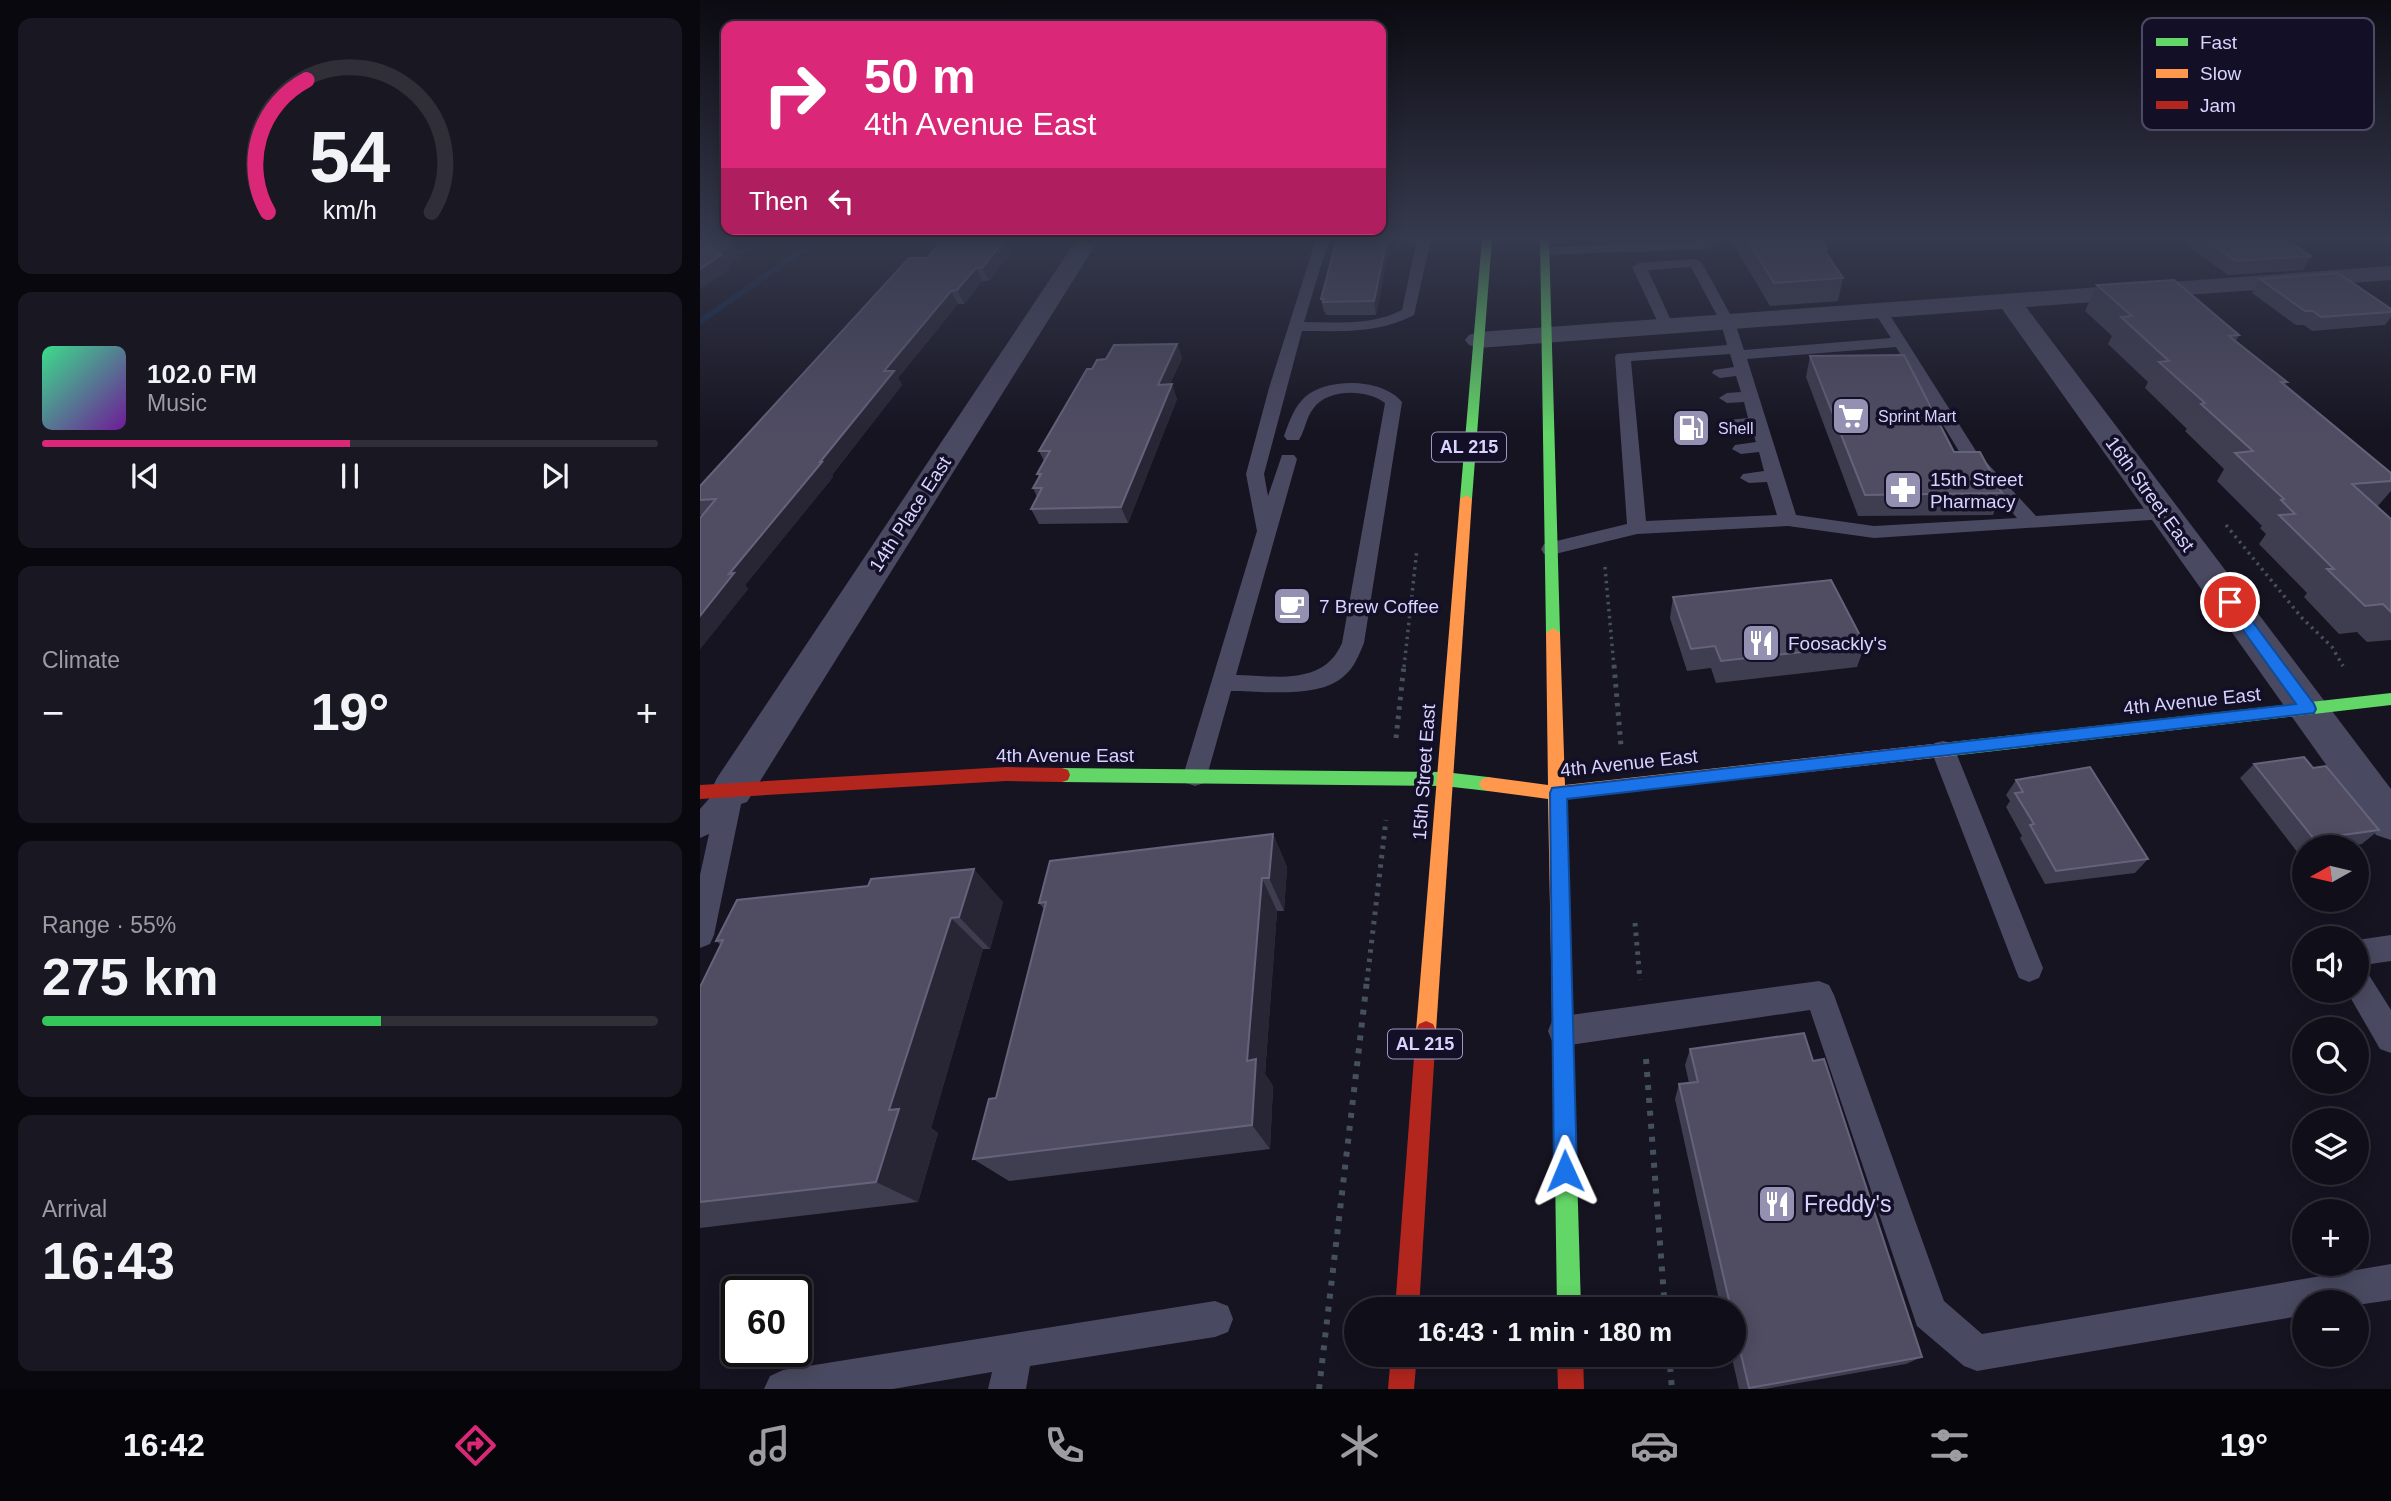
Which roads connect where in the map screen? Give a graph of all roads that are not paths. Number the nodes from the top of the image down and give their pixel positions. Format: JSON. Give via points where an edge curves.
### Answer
{"nodes":[{"id":1,"x":1046,"y":304,"type":"edge"},
{"id":2,"x":1303,"y":304,"type":"edge"},
{"id":3,"x":1411,"y":304,"type":"edge"},
{"id":4,"x":1481,"y":304,"type":"edge"},
{"id":5,"x":1545,"y":304,"type":"edge"},
{"id":6,"x":1656,"y":304,"type":"edge"},
{"id":7,"x":1717,"y":304,"type":"edge"},
{"id":8,"x":1976,"y":304,"type":"edge"},
{"id":9,"x":2011,"y":304,"type":"edge"},
{"id":10,"x":1409,"y":312,"type":"joint"},
{"id":11,"x":1881,"y":312,"type":"junction"},
{"id":12,"x":1728,"y":323,"type":"junction"},
{"id":13,"x":1296,"y":326,"type":"junction"},
{"id":14,"x":1667,"y":327,"type":"junction"},
{"id":15,"x":1545,"y":335,"type":"junction"},
{"id":16,"x":1478,"y":340,"type":"junction"},
{"id":17,"x":1901,"y":342,"type":"junction"},
{"id":18,"x":1739,"y":358,"type":"junction"},
{"id":19,"x":1720,"y":373,"type":"dead end"},
{"id":20,"x":1751,"y":397,"type":"junction"},
{"id":21,"x":1727,"y":398,"type":"dead end"},
{"id":22,"x":1758,"y":422,"type":"junction"},
{"id":23,"x":1734,"y":424,"type":"dead end"},
{"id":24,"x":1293,"y":436,"type":"dead end"},
{"id":25,"x":1765,"y":446,"type":"junction"},
{"id":26,"x":1741,"y":449,"type":"dead end"},
{"id":27,"x":1288,"y":459,"type":"dead end"},
{"id":28,"x":1774,"y":476,"type":"junction"},
{"id":29,"x":1749,"y":478,"type":"dead end"},
{"id":30,"x":2165,"y":513,"type":"junction"},
{"id":31,"x":1788,"y":520,"type":"junction"},
{"id":32,"x":2032,"y":523,"type":"junction"},
{"id":33,"x":1637,"y":528,"type":"junction"},
{"id":34,"x":1265,"y":534,"type":"junction"},
{"id":35,"x":1551,"y":549,"type":"junction"},
{"id":36,"x":1224,"y":683,"type":"junction"},
{"id":37,"x":2391,"y":699,"type":"edge"},
{"id":38,"x":2308,"y":709,"type":"junction"},
{"id":39,"x":1943,"y":750,"type":"junction"},
{"id":40,"x":1195,"y":776,"type":"junction"},
{"id":41,"x":1444,"y":779,"type":"junction"},
{"id":42,"x":732,"y":790,"type":"junction"},
{"id":43,"x":700,"y":792,"type":"edge"},
{"id":44,"x":1558,"y":793,"type":"junction"},
{"id":45,"x":2391,"y":822,"type":"edge"},
{"id":46,"x":700,"y":827,"type":"edge"},
{"id":47,"x":700,"y":935,"type":"edge"},
{"id":48,"x":2391,"y":948,"type":"edge"},
{"id":49,"x":2369,"y":951,"type":"edge"},
{"id":50,"x":2029,"y":968,"type":"dead end"},
{"id":51,"x":2369,"y":1002,"type":"edge"},
{"id":52,"x":1563,"y":1031,"type":"junction"},
{"id":53,"x":2391,"y":1038,"type":"edge"},
{"id":54,"x":2391,"y":1282,"type":"edge"},
{"id":55,"x":1408,"y":1297,"type":"edge"},
{"id":56,"x":1569,"y":1297,"type":"edge"},
{"id":57,"x":1215,"y":1319,"type":"dead end"},
{"id":58,"x":1014,"y":1350,"type":"junction"},
{"id":59,"x":1403,"y":1367,"type":"edge"},
{"id":60,"x":1570,"y":1367,"type":"edge"},
{"id":61,"x":783,"y":1389,"type":"edge"},
{"id":62,"x":1007,"y":1389,"type":"edge"},
{"id":63,"x":1401,"y":1389,"type":"edge"},
{"id":64,"x":1571,"y":1389,"type":"edge"}],
"edges":[{"from":1,"to":42,"type":"street","name":"14th Place East"},
{"from":2,"to":13,"type":"lane"},
{"from":3,"to":10,"type":"lane"},
{"from":4,"to":16,"type":"main road","name":"15th Street East","number":"AL 215"},
{"from":5,"to":15,"type":"main road"},
{"from":6,"to":14,"type":"lane"},
{"from":7,"to":12,"type":"lane"},
{"from":8,"to":11,"type":"street"},
{"from":9,"to":30,"type":"street","name":"16th Street East"},
{"from":10,"to":13,"type":"lane","via":[[1393,323],[1377,326]]},
{"from":11,"to":12,"type":"street"},
{"from":11,"to":17,"type":"lane"},
{"from":12,"to":14,"type":"street"},
{"from":12,"to":18,"type":"lane"},
{"from":13,"to":34,"type":"lane","via":[[1255,474]]},
{"from":14,"to":15,"type":"street"},
{"from":15,"to":16,"type":"street"},
{"from":15,"to":35,"type":"main road"},
{"from":16,"to":41,"type":"main road","name":"15th Street East","number":"AL 215"},
{"from":17,"to":18,"type":"lane"},
{"from":17,"to":32,"type":"lane","via":[[1969,454]]},
{"from":18,"to":19,"type":"lane"},
{"from":18,"to":20,"type":"lane"},
{"from":18,"to":33,"type":"lane","via":[[1623,358],[1632,380],[1643,488]]},
{"from":20,"to":21,"type":"lane"},
{"from":20,"to":22,"type":"lane"},
{"from":22,"to":23,"type":"lane"},
{"from":22,"to":25,"type":"lane"},
{"from":24,"to":36,"type":"lane","via":[[1300,415],[1315,398],[1331,391],[1374,391],[1394,402],[1353,643],[1345,662],[1332,674],[1311,681]]},
{"from":25,"to":26,"type":"lane"},
{"from":25,"to":28,"type":"lane"},
{"from":27,"to":34,"type":"lane"},
{"from":28,"to":29,"type":"lane"},
{"from":28,"to":31,"type":"lane"},
{"from":30,"to":32,"type":"lane"},
{"from":30,"to":38,"type":"street","name":"16th Street East"},
{"from":31,"to":32,"type":"lane","via":[[1874,532]]},
{"from":31,"to":33,"type":"lane"},
{"from":33,"to":35,"type":"lane"},
{"from":34,"to":36,"type":"lane"},
{"from":35,"to":44,"type":"main road"},
{"from":36,"to":40,"type":"lane"},
{"from":37,"to":38,"type":"main road","name":"4th Avenue East"},
{"from":38,"to":39,"type":"main road","name":"4th Avenue East"},
{"from":38,"to":45,"type":"street","name":"16th Street East"},
{"from":39,"to":44,"type":"main road","name":"4th Avenue East"},
{"from":39,"to":50,"type":"lane"},
{"from":40,"to":41,"type":"main road","name":"4th Avenue East"},
{"from":40,"to":42,"type":"main road","name":"4th Avenue East","via":[[1006,774]]},
{"from":41,"to":44,"type":"main road","name":"4th Avenue East"},
{"from":41,"to":55,"type":"main road","name":"15th Street East","number":"AL 215"},
{"from":42,"to":43,"type":"main road","name":"4th Avenue East"},
{"from":42,"to":46,"type":"lane"},
{"from":42,"to":47,"type":"lane"},
{"from":44,"to":52,"type":"main road"},
{"from":48,"to":49,"type":"lane"},
{"from":51,"to":53,"type":"lane"},
{"from":52,"to":54,"type":"lane","via":[[1819,995],[1930,1313],[1977,1353]]},
{"from":52,"to":56,"type":"main road"},
{"from":57,"to":58,"type":"lane"},
{"from":58,"to":61,"type":"lane"},
{"from":58,"to":62,"type":"lane"},
{"from":59,"to":63,"type":"main road"},
{"from":60,"to":64,"type":"main road"}]}
